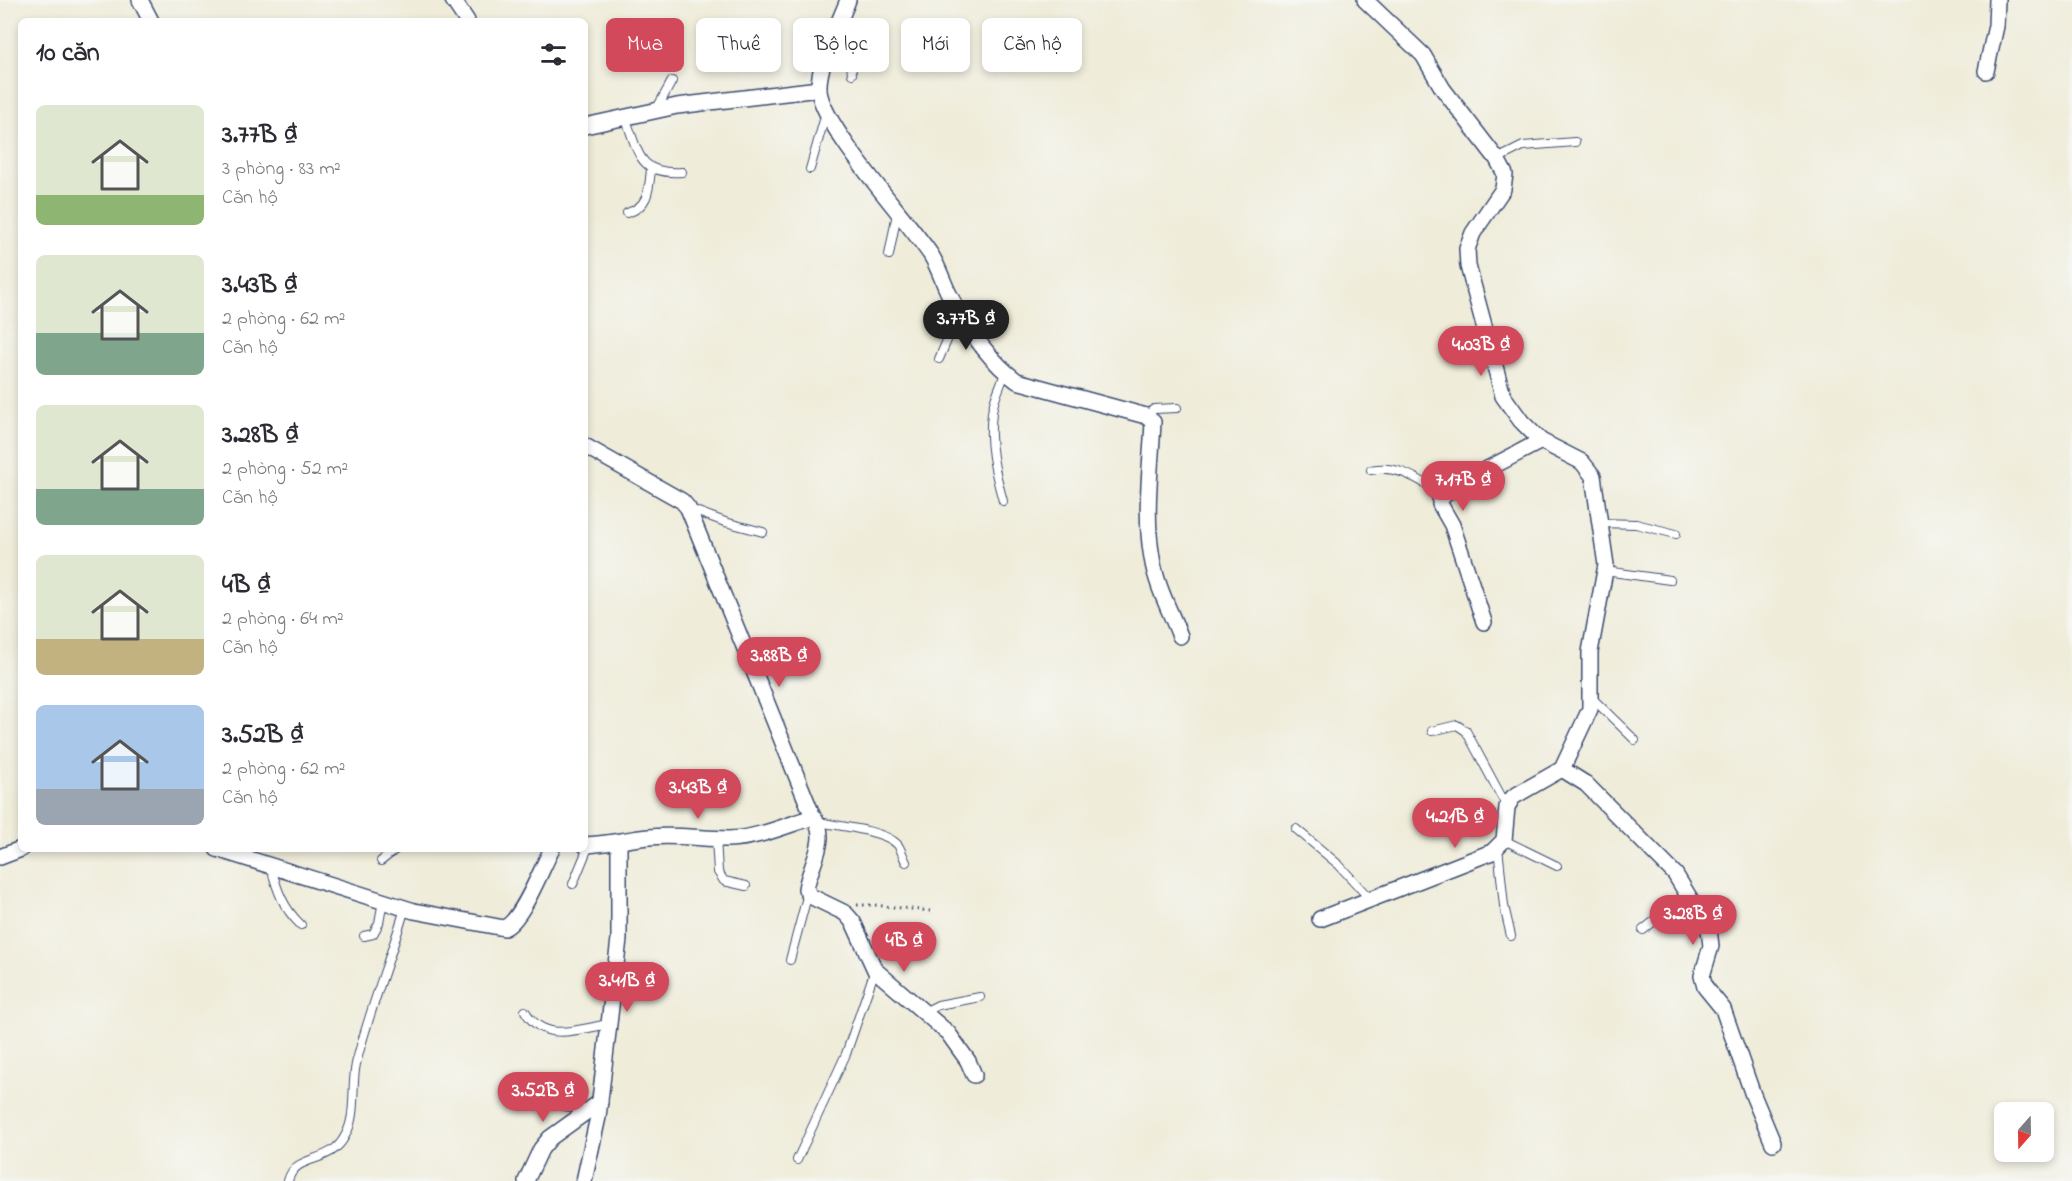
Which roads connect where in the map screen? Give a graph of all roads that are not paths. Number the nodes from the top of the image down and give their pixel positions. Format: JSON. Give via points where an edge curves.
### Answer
{"nodes":[{"id":1,"x":140,"y":0,"type":"edge"},
{"id":2,"x":453,"y":0,"type":"edge"},
{"id":3,"x":848,"y":0,"type":"edge"},
{"id":4,"x":1365,"y":0,"type":"edge"},
{"id":5,"x":1997,"y":0,"type":"edge"},
{"id":6,"x":149,"y":18,"type":"edge"},
{"id":7,"x":465,"y":18,"type":"edge"},
{"id":8,"x":841,"y":18,"type":"edge"},
{"id":9,"x":1986,"y":71,"type":"dead end"},
{"id":10,"x":822,"y":72,"type":"edge"},
{"id":11,"x":672,"y":81,"type":"dead end"},
{"id":12,"x":819,"y":89,"type":"junction"},
{"id":13,"x":655,"y":111,"type":"junction"},
{"id":14,"x":826,"y":112,"type":"junction"},
{"id":15,"x":625,"y":117,"type":"junction"},
{"id":16,"x":588,"y":125,"type":"edge"},
{"id":17,"x":1575,"y":142,"type":"dead end"},
{"id":18,"x":1497,"y":159,"type":"junction"},
{"id":19,"x":651,"y":169,"type":"junction"},
{"id":20,"x":810,"y":169,"type":"dead end"},
{"id":21,"x":682,"y":172,"type":"dead end"},
{"id":22,"x":898,"y":211,"type":"junction"},
{"id":23,"x":627,"y":213,"type":"dead end"},
{"id":24,"x":890,"y":255,"type":"dead end"},
{"id":25,"x":956,"y":305,"type":"junction"},
{"id":26,"x":939,"y":359,"type":"dead end"},
{"id":27,"x":1005,"y":373,"type":"junction"},
{"id":28,"x":1177,"y":408,"type":"dead end"},
{"id":29,"x":1146,"y":416,"type":"junction"},
{"id":30,"x":1540,"y":441,"type":"junction"},
{"id":31,"x":588,"y":448,"type":"edge"},
{"id":32,"x":1371,"y":470,"type":"dead end"},
{"id":33,"x":1443,"y":494,"type":"junction"},
{"id":34,"x":1003,"y":501,"type":"dead end"},
{"id":35,"x":688,"y":508,"type":"junction"},
{"id":36,"x":1600,"y":523,"type":"junction"},
{"id":37,"x":763,"y":532,"type":"dead end"},
{"id":38,"x":1676,"y":534,"type":"dead end"},
{"id":39,"x":1605,"y":571,"type":"junction"},
{"id":40,"x":1670,"y":580,"type":"dead end"},
{"id":41,"x":1484,"y":622,"type":"dead end"},
{"id":42,"x":1180,"y":636,"type":"dead end"},
{"id":43,"x":1591,"y":697,"type":"junction"},
{"id":44,"x":1432,"y":731,"type":"dead end"},
{"id":45,"x":1635,"y":740,"type":"dead end"},
{"id":46,"x":1562,"y":769,"type":"junction"},
{"id":47,"x":1507,"y":807,"type":"junction"},
{"id":48,"x":816,"y":820,"type":"junction"},
{"id":49,"x":1296,"y":829,"type":"dead end"},
{"id":50,"x":716,"y":838,"type":"junction"},
{"id":51,"x":619,"y":843,"type":"junction"},
{"id":52,"x":1501,"y":843,"type":"junction"},
{"id":53,"x":588,"y":845,"type":"edge"},
{"id":54,"x":18,"y":850,"type":"edge"},
{"id":55,"x":227,"y":852,"type":"edge"},
{"id":56,"x":392,"y":852,"type":"edge"},
{"id":57,"x":550,"y":852,"type":"edge"},
{"id":58,"x":584,"y":852,"type":"edge"},
{"id":59,"x":0,"y":857,"type":"edge"},
{"id":60,"x":381,"y":861,"type":"dead end"},
{"id":61,"x":906,"y":862,"type":"dead end"},
{"id":62,"x":271,"y":866,"type":"junction"},
{"id":63,"x":1557,"y":866,"type":"dead end"},
{"id":64,"x":573,"y":884,"type":"dead end"},
{"id":65,"x":746,"y":886,"type":"dead end"},
{"id":66,"x":808,"y":893,"type":"junction"},
{"id":67,"x":1687,"y":895,"type":"junction"},
{"id":68,"x":1370,"y":900,"type":"junction"},
{"id":69,"x":383,"y":901,"type":"junction"},
{"id":70,"x":405,"y":908,"type":"junction"},
{"id":71,"x":1320,"y":919,"type":"dead end"},
{"id":72,"x":301,"y":926,"type":"dead end"},
{"id":73,"x":1643,"y":930,"type":"dead end"},
{"id":74,"x":364,"y":936,"type":"dead end"},
{"id":75,"x":1511,"y":936,"type":"dead end"},
{"id":76,"x":790,"y":960,"type":"dead end"},
{"id":77,"x":875,"y":970,"type":"junction"},
{"id":78,"x":980,"y":997,"type":"dead end"},
{"id":79,"x":525,"y":1011,"type":"dead end"},
{"id":80,"x":926,"y":1011,"type":"junction"},
{"id":81,"x":609,"y":1024,"type":"junction"},
{"id":82,"x":974,"y":1075,"type":"dead end"},
{"id":83,"x":541,"y":1082,"type":"dead end"},
{"id":84,"x":594,"y":1106,"type":"junction"},
{"id":85,"x":1773,"y":1143,"type":"dead end"},
{"id":86,"x":797,"y":1160,"type":"dead end"},
{"id":87,"x":288,"y":1181,"type":"edge"},
{"id":88,"x":526,"y":1181,"type":"edge"},
{"id":89,"x":584,"y":1181,"type":"edge"}],
"edges":[{"from":1,"to":6,"type":"street"},
{"from":2,"to":7,"type":"street"},
{"from":3,"to":8,"type":"street"},
{"from":4,"to":18,"type":"street","via":[[1423,55],[1443,89]]},
{"from":5,"to":9,"type":"street"},
{"from":10,"to":12,"type":"street"},
{"from":11,"to":13,"type":"lane"},
{"from":12,"to":13,"type":"street"},
{"from":12,"to":14,"type":"street"},
{"from":13,"to":15,"type":"street"},
{"from":14,"to":20,"type":"lane"},
{"from":14,"to":22,"type":"street"},
{"from":15,"to":16,"type":"street"},
{"from":15,"to":19,"type":"lane","via":[[640,154]]},
{"from":17,"to":18,"type":"lane","via":[[1522,146]]},
{"from":18,"to":30,"type":"street","via":[[1505,174],[1503,189],[1473,233],[1467,249],[1468,266],[1503,396]]},
{"from":19,"to":21,"type":"lane","via":[[661,173]]},
{"from":19,"to":23,"type":"lane","via":[[645,202],[638,210]]},
{"from":22,"to":24,"type":"lane"},
{"from":22,"to":25,"type":"street","via":[[933,258]]},
{"from":25,"to":26,"type":"lane","via":[[954,324]]},
{"from":25,"to":27,"type":"street","via":[[970,330]]},
{"from":27,"to":29,"type":"street","via":[[1036,387]]},
{"from":27,"to":34,"type":"lane","via":[[992,411],[991,432],[993,465]]},
{"from":28,"to":29,"type":"lane","via":[[1154,409]]},
{"from":29,"to":42,"type":"street","via":[[1153,422],[1149,528],[1152,557],[1158,584]]},
{"from":30,"to":33,"type":"street"},
{"from":30,"to":36,"type":"street","via":[[1589,469]]},
{"from":31,"to":35,"type":"street"},
{"from":32,"to":33,"type":"lane","via":[[1386,466],[1401,470]]},
{"from":33,"to":41,"type":"street","via":[[1440,504],[1452,525]]},
{"from":35,"to":37,"type":"lane"},
{"from":35,"to":48,"type":"street"},
{"from":36,"to":38,"type":"lane","via":[[1636,524]]},
{"from":36,"to":39,"type":"street"},
{"from":39,"to":40,"type":"lane"},
{"from":39,"to":43,"type":"street","via":[[1590,652]]},
{"from":43,"to":45,"type":"lane"},
{"from":43,"to":46,"type":"street","via":[[1590,709]]},
{"from":44,"to":47,"type":"lane","via":[[1457,725],[1466,730]]},
{"from":46,"to":47,"type":"street","via":[[1513,797]]},
{"from":46,"to":67,"type":"street","via":[[1586,784],[1629,826],[1675,874]]},
{"from":47,"to":52,"type":"street"},
{"from":48,"to":50,"type":"street","via":[[749,837]]},
{"from":48,"to":61,"type":"lane","via":[[885,838],[897,844]]},
{"from":48,"to":66,"type":"street","via":[[820,837],[807,881]]},
{"from":49,"to":68,"type":"lane","via":[[1339,865]]},
{"from":50,"to":51,"type":"street","via":[[650,837]]},
{"from":50,"to":65,"type":"lane","via":[[718,872],[724,881]]},
{"from":51,"to":53,"type":"street"},
{"from":51,"to":81,"type":"street","via":[[619,939]]},
{"from":52,"to":63,"type":"lane"},
{"from":52,"to":68,"type":"street"},
{"from":52,"to":75,"type":"lane","via":[[1504,906]]},
{"from":54,"to":59,"type":"street"},
{"from":55,"to":62,"type":"street"},
{"from":56,"to":60,"type":"lane"},
{"from":57,"to":70,"type":"street","via":[[510,926],[499,928]]},
{"from":58,"to":64,"type":"lane"},
{"from":62,"to":69,"type":"street"},
{"from":62,"to":72,"type":"lane","via":[[279,897]]},
{"from":66,"to":76,"type":"lane"},
{"from":66,"to":77,"type":"street","via":[[853,922]]},
{"from":67,"to":73,"type":"lane"},
{"from":67,"to":85,"type":"street","via":[[1709,930],[1711,946],[1702,976],[1705,987],[1724,1009]]},
{"from":68,"to":71,"type":"street"},
{"from":69,"to":70,"type":"street"},
{"from":69,"to":74,"type":"lane","via":[[374,933]]},
{"from":70,"to":87,"type":"lane","via":[[364,1034],[346,1136],[323,1158],[298,1164]]},
{"from":77,"to":80,"type":"street"},
{"from":77,"to":86,"type":"lane","via":[[846,1054]]},
{"from":78,"to":80,"type":"lane"},
{"from":79,"to":81,"type":"lane","via":[[532,1024],[544,1030],[562,1032]]},
{"from":80,"to":82,"type":"street","via":[[948,1033]]},
{"from":81,"to":84,"type":"street"},
{"from":83,"to":84,"type":"lane","via":[[544,1098],[553,1104]]},
{"from":84,"to":88,"type":"street","via":[[550,1138]]},
{"from":84,"to":89,"type":"street"}]}
